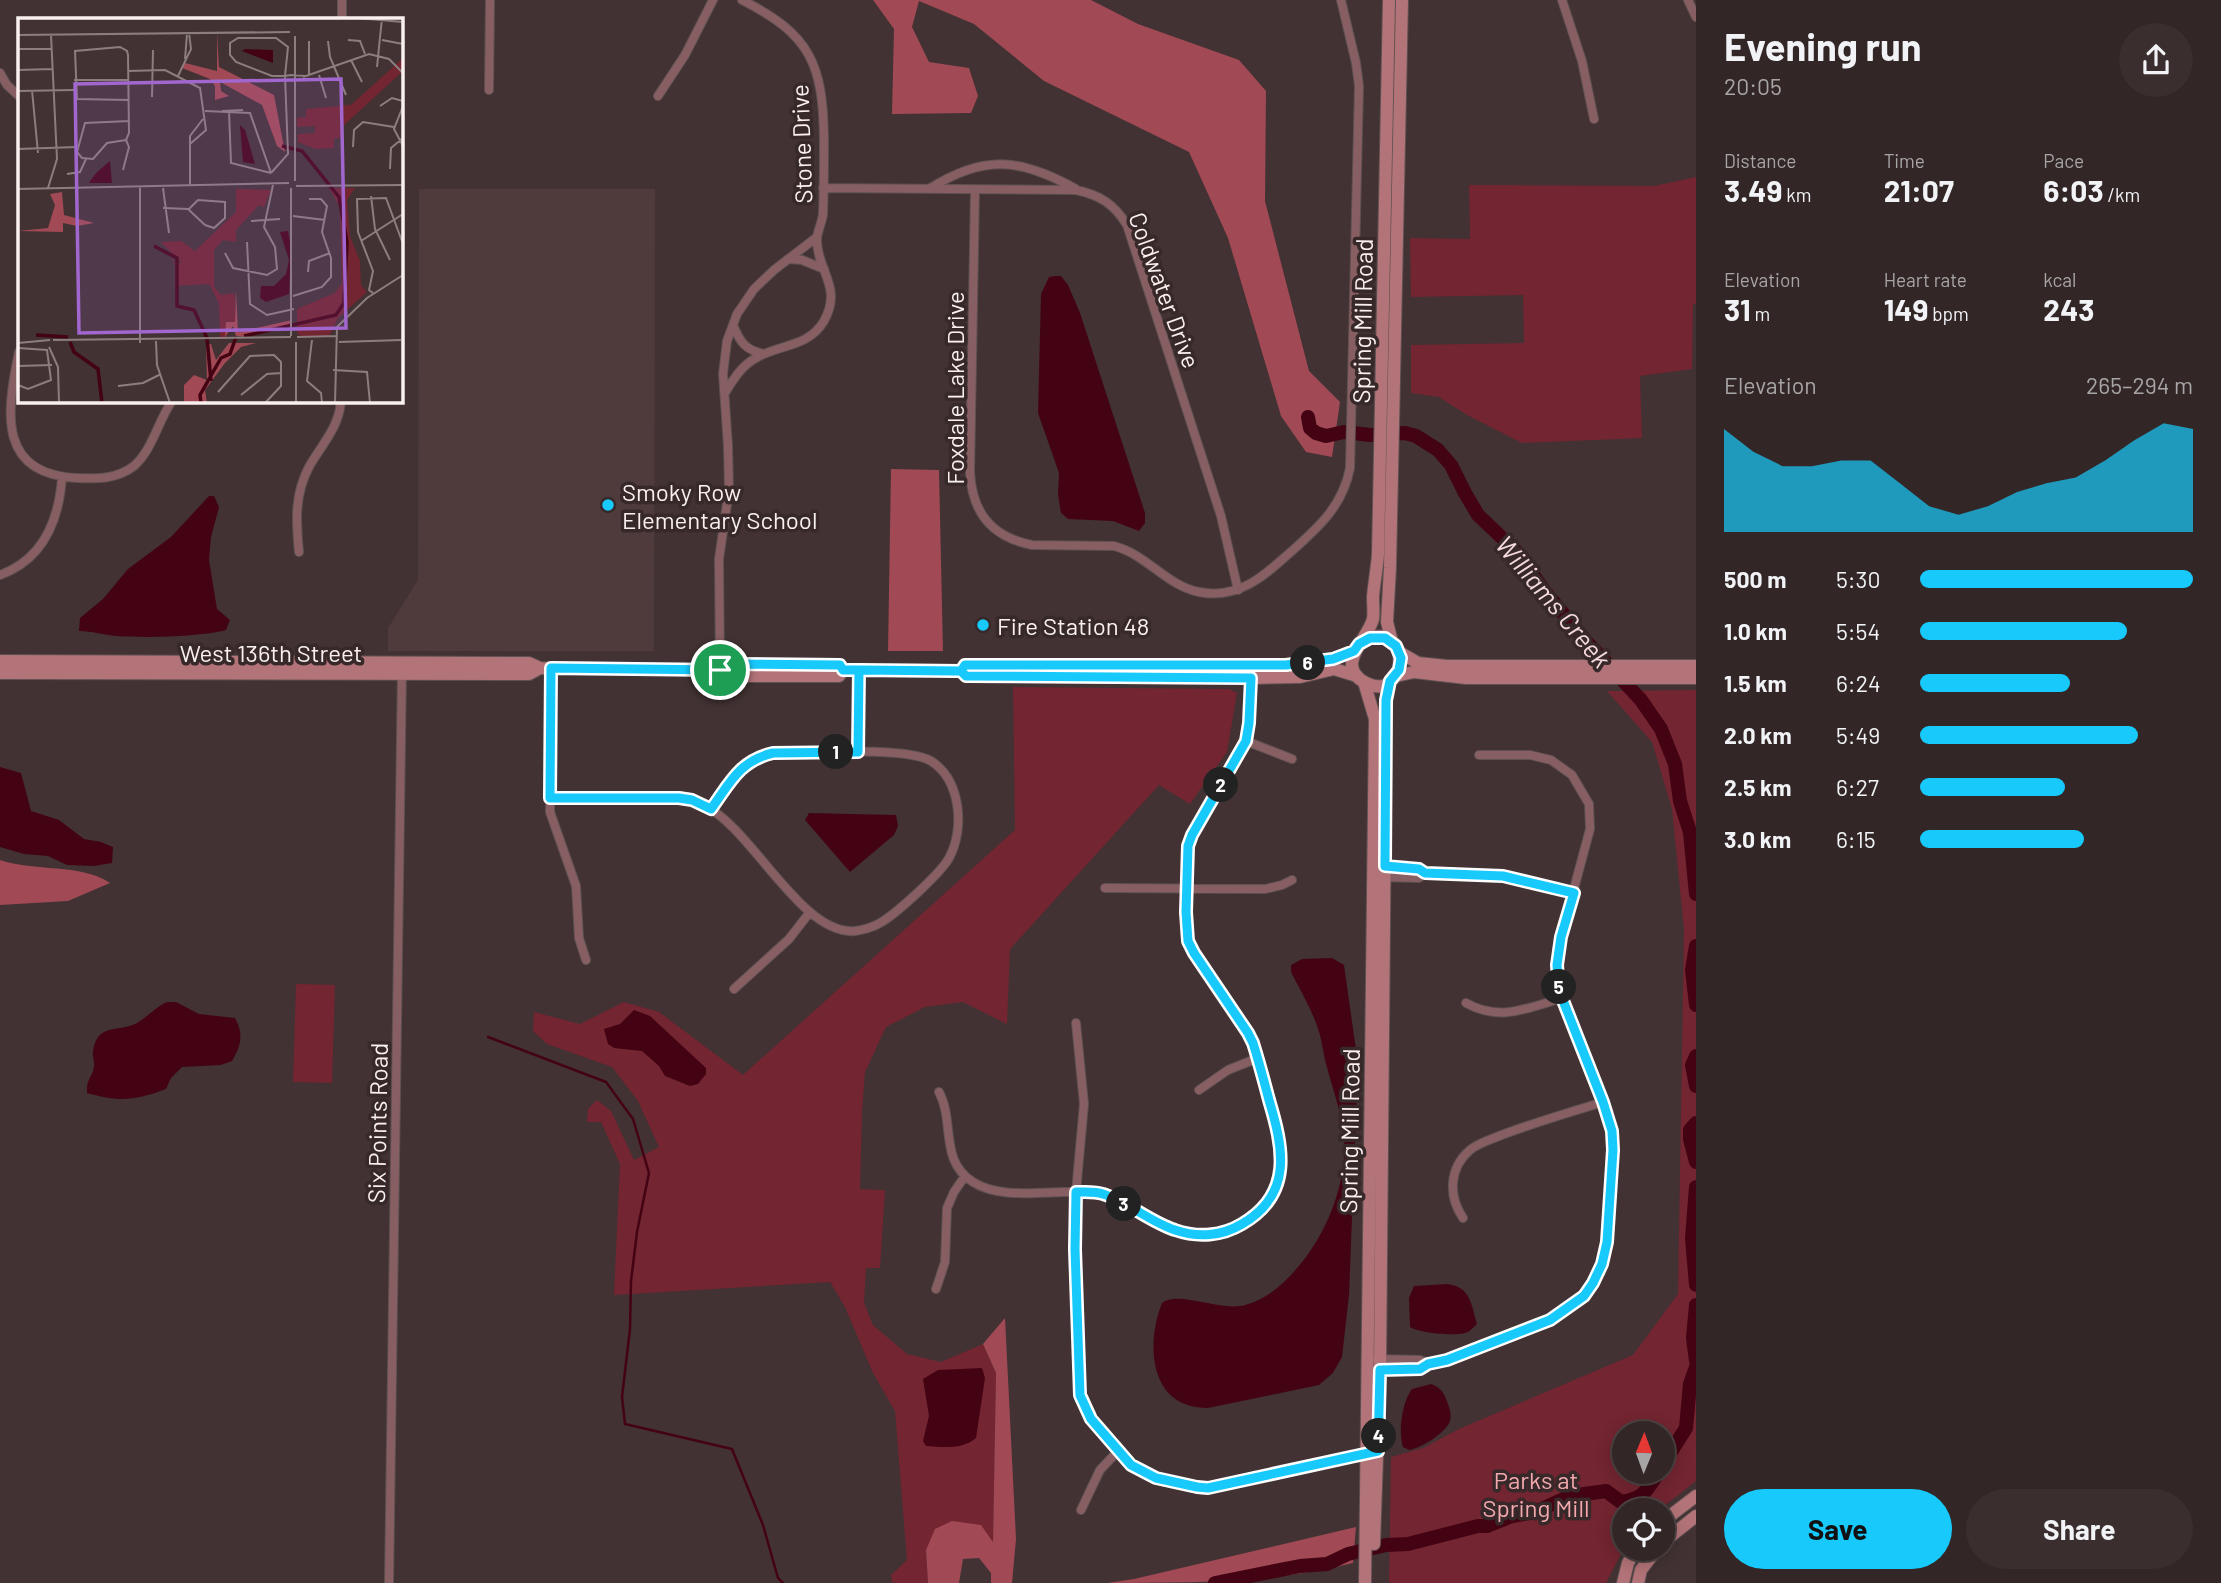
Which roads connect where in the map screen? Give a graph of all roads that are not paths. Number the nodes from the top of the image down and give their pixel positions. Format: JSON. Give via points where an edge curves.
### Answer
{"nodes":[{"id":1,"x":342,"y":0,"type":"edge"},
{"id":2,"x":490,"y":0,"type":"edge"},
{"id":3,"x":713,"y":0,"type":"edge"},
{"id":4,"x":742,"y":0,"type":"edge"},
{"id":5,"x":1341,"y":0,"type":"edge"},
{"id":6,"x":1389,"y":0,"type":"edge"},
{"id":7,"x":1402,"y":0,"type":"edge"},
{"id":8,"x":1562,"y":0,"type":"edge"},
{"id":9,"x":1688,"y":0,"type":"edge"},
{"id":10,"x":1696,"y":17,"type":"edge"},
{"id":11,"x":342,"y":18,"type":"edge"},
{"id":12,"x":0,"y":73,"type":"edge"},
{"id":13,"x":489,"y":90,"type":"dead end"},
{"id":14,"x":18,"y":95,"type":"edge"},
{"id":15,"x":659,"y":96,"type":"dead end"},
{"id":16,"x":1594,"y":119,"type":"dead end"},
{"id":17,"x":823,"y":188,"type":"junction"},
{"id":18,"x":929,"y":189,"type":"junction"},
{"id":19,"x":975,"y":190,"type":"junction"},
{"id":20,"x":1076,"y":190,"type":"junction"},
{"id":21,"x":817,"y":237,"type":"junction"},
{"id":22,"x":788,"y":259,"type":"junction"},
{"id":23,"x":824,"y":269,"type":"junction"},
{"id":24,"x":733,"y":325,"type":"junction"},
{"id":25,"x":765,"y":354,"type":"junction"},
{"id":26,"x":18,"y":355,"type":"edge"},
{"id":27,"x":725,"y":393,"type":"junction"},
{"id":28,"x":4,"y":399,"type":"edge"},
{"id":29,"x":171,"y":402,"type":"edge"},
{"id":30,"x":341,"y":402,"type":"edge"},
{"id":31,"x":1387,"y":424,"type":"junction"},
{"id":32,"x":1386,"y":441,"type":"junction"},
{"id":33,"x":62,"y":477,"type":"junction"},
{"id":34,"x":299,"y":552,"type":"dead end"},
{"id":35,"x":0,"y":575,"type":"edge"},
{"id":36,"x":1238,"y":590,"type":"junction"},
{"id":37,"x":1358,"y":646,"type":"junction"},
{"id":38,"x":1396,"y":647,"type":"junction"},
{"id":39,"x":0,"y":661,"type":"edge"},
{"id":40,"x":1696,"y":666,"type":"edge"},
{"id":41,"x":402,"y":668,"type":"junction"},
{"id":42,"x":546,"y":668,"type":"junction"},
{"id":43,"x":724,"y":670,"type":"junction"},
{"id":44,"x":859,"y":670,"type":"junction"},
{"id":45,"x":1251,"y":672,"type":"junction"},
{"id":46,"x":0,"y":673,"type":"edge"},
{"id":47,"x":1696,"y":678,"type":"edge"},
{"id":48,"x":1361,"y":679,"type":"junction"},
{"id":49,"x":1393,"y":679,"type":"junction"},
{"id":50,"x":1246,"y":741,"type":"junction"},
{"id":51,"x":858,"y":752,"type":"junction"},
{"id":52,"x":1479,"y":755,"type":"dead end"},
{"id":53,"x":1292,"y":759,"type":"dead end"},
{"id":54,"x":550,"y":798,"type":"junction"},
{"id":55,"x":711,"y":809,"type":"junction"},
{"id":56,"x":1380,"y":872,"type":"junction"},
{"id":57,"x":1292,"y":880,"type":"dead end"},
{"id":58,"x":1105,"y":888,"type":"dead end"},
{"id":59,"x":1187,"y":889,"type":"junction"},
{"id":60,"x":1574,"y":893,"type":"junction"},
{"id":61,"x":810,"y":912,"type":"junction"},
{"id":62,"x":586,"y":960,"type":"dead end"},
{"id":63,"x":734,"y":989,"type":"dead end"},
{"id":64,"x":1562,"y":998,"type":"junction"},
{"id":65,"x":1466,"y":1003,"type":"dead end"},
{"id":66,"x":1076,"y":1023,"type":"dead end"},
{"id":67,"x":1258,"y":1058,"type":"junction"},
{"id":68,"x":1199,"y":1090,"type":"dead end"},
{"id":69,"x":939,"y":1092,"type":"dead end"},
{"id":70,"x":1603,"y":1102,"type":"junction"},
{"id":71,"x":965,"y":1176,"type":"junction"},
{"id":72,"x":1076,"y":1192,"type":"junction"},
{"id":73,"x":1463,"y":1219,"type":"dead end"},
{"id":74,"x":936,"y":1289,"type":"dead end"},
{"id":75,"x":1374,"y":1365,"type":"junction"},
{"id":76,"x":1118,"y":1451,"type":"junction"},
{"id":77,"x":1372,"y":1452,"type":"junction"},
{"id":78,"x":1696,"y":1496,"type":"edge"},
{"id":79,"x":1081,"y":1510,"type":"dead end"},
{"id":80,"x":1675,"y":1512,"type":"edge"},
{"id":81,"x":1696,"y":1516,"type":"edge"},
{"id":82,"x":1675,"y":1533,"type":"edge"},
{"id":83,"x":1629,"y":1561,"type":"edge"},
{"id":84,"x":1648,"y":1561,"type":"edge"},
{"id":85,"x":1369,"y":1564,"type":"junction"},
{"id":86,"x":389,"y":1583,"type":"edge"},
{"id":87,"x":1365,"y":1583,"type":"edge"},
{"id":88,"x":1373,"y":1583,"type":"edge"},
{"id":89,"x":1623,"y":1583,"type":"edge"},
{"id":90,"x":1638,"y":1583,"type":"edge"}],
"edges":[{"from":1,"to":11,"type":"street"},
{"from":2,"to":13,"type":"street"},
{"from":3,"to":15,"type":"street"},
{"from":4,"to":17,"type":"street","name":"Stone Drive","via":[[788,29],[816,69],[823,100]]},
{"from":5,"to":36,"type":"street","via":[[1359,86],[1348,481],[1331,514],[1263,576]]},
{"from":6,"to":31,"type":"street","name":"Spring Mill Road"},
{"from":7,"to":31,"type":"street","name":"Spring Mill Road"},
{"from":8,"to":16,"type":"street"},
{"from":9,"to":10,"type":"street"},
{"from":12,"to":14,"type":"street"},
{"from":17,"to":18,"type":"street","name":"Coldwater Drive"},
{"from":17,"to":21,"type":"street","name":"Stone Drive"},
{"from":18,"to":19,"type":"street","name":"Coldwater Drive"},
{"from":18,"to":20,"type":"street","via":[[952,174],[1004,164],[1025,166]]},
{"from":19,"to":20,"type":"street","name":"Coldwater Drive"},
{"from":19,"to":36,"type":"street","name":"Foxdale Lake Drive","via":[[970,472],[971,489],[982,516],[1019,542],[1114,546],[1134,553],[1196,592]]},
{"from":20,"to":36,"type":"street","name":"Coldwater Drive","via":[[1104,199],[1127,225],[1221,516]]},
{"from":21,"to":22,"type":"street","name":"Stone Drive"},
{"from":21,"to":23,"type":"street","name":"Stone Drive"},
{"from":22,"to":23,"type":"street"},
{"from":22,"to":24,"type":"street","name":"Stone Drive","via":[[754,289]]},
{"from":23,"to":25,"type":"street","name":"Stone Drive","via":[[831,296],[822,324],[806,339]]},
{"from":24,"to":25,"type":"street","via":[[742,345]]},
{"from":24,"to":27,"type":"street","name":"Stone Drive","via":[[724,355]]},
{"from":25,"to":27,"type":"street","name":"Stone Drive","via":[[742,368]]},
{"from":26,"to":28,"type":"street"},
{"from":27,"to":43,"type":"street","name":"Stone Drive","via":[[729,482],[719,559]]},
{"from":28,"to":33,"type":"street","via":[[6,426],[16,454],[32,468]]},
{"from":29,"to":33,"type":"street","via":[[145,453],[131,468],[110,477]]},
{"from":30,"to":34,"type":"street","via":[[333,432],[309,467],[298,497]]},
{"from":31,"to":32,"type":"street","name":"Spring Mill Road"},
{"from":32,"to":37,"type":"street","name":"Spring Mill Road","via":[[1373,618]]},
{"from":32,"to":38,"type":"street","name":"Spring Mill Road","via":[[1387,622]]},
{"from":33,"to":35,"type":"street","via":[[52,529],[23,563]]},
{"from":37,"to":38,"type":"street","via":[[1377,636]]},
{"from":37,"to":45,"type":"street","name":"West 136th Street","via":[[1333,659]]},
{"from":37,"to":48,"type":"street","via":[[1352,663]]},
{"from":38,"to":40,"type":"street","via":[[1415,662],[1434,665]]},
{"from":38,"to":49,"type":"street","via":[[1401,664]]},
{"from":39,"to":41,"type":"street","name":"West 136th Street"},
{"from":41,"to":42,"type":"street","name":"West 136th Street","via":[[529,663]]},
{"from":41,"to":46,"type":"street","name":"West 136th Street"},
{"from":41,"to":86,"type":"street","name":"Six Points Road"},
{"from":42,"to":43,"type":"street","name":"West 136th Street"},
{"from":42,"to":54,"type":"street"},
{"from":43,"to":44,"type":"street","name":"West 136th Street","via":[[734,664],[840,665],[843,670]]},
{"from":44,"to":45,"type":"street","name":"West 136th Street","via":[[961,671],[965,665]]},
{"from":44,"to":51,"type":"street"},
{"from":45,"to":48,"type":"street","name":"West 136th Street","via":[[1300,677],[1334,669]]},
{"from":45,"to":50,"type":"street"},
{"from":47,"to":49,"type":"street","via":[[1466,678],[1413,672]]},
{"from":48,"to":49,"type":"street","via":[[1377,685]]},
{"from":48,"to":56,"type":"street","name":"Spring Mill Road","via":[[1375,719]]},
{"from":49,"to":56,"type":"street","name":"Spring Mill Road","via":[[1386,703]]},
{"from":50,"to":53,"type":"street"},
{"from":50,"to":59,"type":"street","via":[[1192,835]]},
{"from":51,"to":55,"type":"street","via":[[761,755],[740,768]]},
{"from":51,"to":61,"type":"street","via":[[916,755],[940,769],[957,802],[954,846],[943,867],[877,925],[848,931],[834,928]]},
{"from":52,"to":60,"type":"street","via":[[1541,756],[1562,766],[1580,784],[1591,820]]},
{"from":54,"to":55,"type":"street","via":[[679,798]]},
{"from":54,"to":62,"type":"street","via":[[552,822],[576,886],[579,938]]},
{"from":55,"to":61,"type":"street"},
{"from":56,"to":60,"type":"street","via":[[1419,877],[1425,873],[1503,876]]},
{"from":56,"to":75,"type":"street","name":"Spring Mill Road"},
{"from":57,"to":59,"type":"street","via":[[1265,889]]},
{"from":58,"to":59,"type":"street"},
{"from":59,"to":67,"type":"street","via":[[1188,941],[1248,1033]]},
{"from":60,"to":64,"type":"street","via":[[1558,953]]},
{"from":61,"to":63,"type":"street","via":[[789,939]]},
{"from":64,"to":65,"type":"street","via":[[1501,1013],[1480,1011]]},
{"from":64,"to":70,"type":"street"},
{"from":66,"to":72,"type":"street","via":[[1084,1104]]},
{"from":67,"to":68,"type":"street","via":[[1228,1070]]},
{"from":67,"to":72,"type":"street","via":[[1279,1133],[1282,1163],[1273,1192],[1247,1222],[1212,1234],[1185,1233],[1103,1194]]},
{"from":69,"to":71,"type":"street","via":[[947,1114],[949,1150]]},
{"from":70,"to":73,"type":"street","via":[[1523,1127],[1468,1151],[1456,1168],[1452,1186]]},
{"from":70,"to":75,"type":"street","via":[[1613,1150],[1605,1254],[1593,1283],[1550,1320],[1447,1360],[1420,1369]]},
{"from":71,"to":72,"type":"street","via":[[997,1191]]},
{"from":71,"to":74,"type":"street","via":[[947,1208],[945,1262]]},
{"from":72,"to":76,"type":"street","via":[[1080,1395],[1091,1419]]},
{"from":75,"to":77,"type":"street","name":"Spring Mill Road"},
{"from":76,"to":77,"type":"street","via":[[1145,1474],[1208,1488]]},
{"from":76,"to":79,"type":"street","via":[[1100,1470]]},
{"from":77,"to":85,"type":"street","name":"Spring Mill Road"},
{"from":78,"to":80,"type":"street"},
{"from":81,"to":82,"type":"street"},
{"from":83,"to":89,"type":"street"},
{"from":84,"to":90,"type":"street"},
{"from":85,"to":87,"type":"street","name":"Spring Mill Road"},
{"from":85,"to":88,"type":"street","name":"Spring Mill Road"}]}
